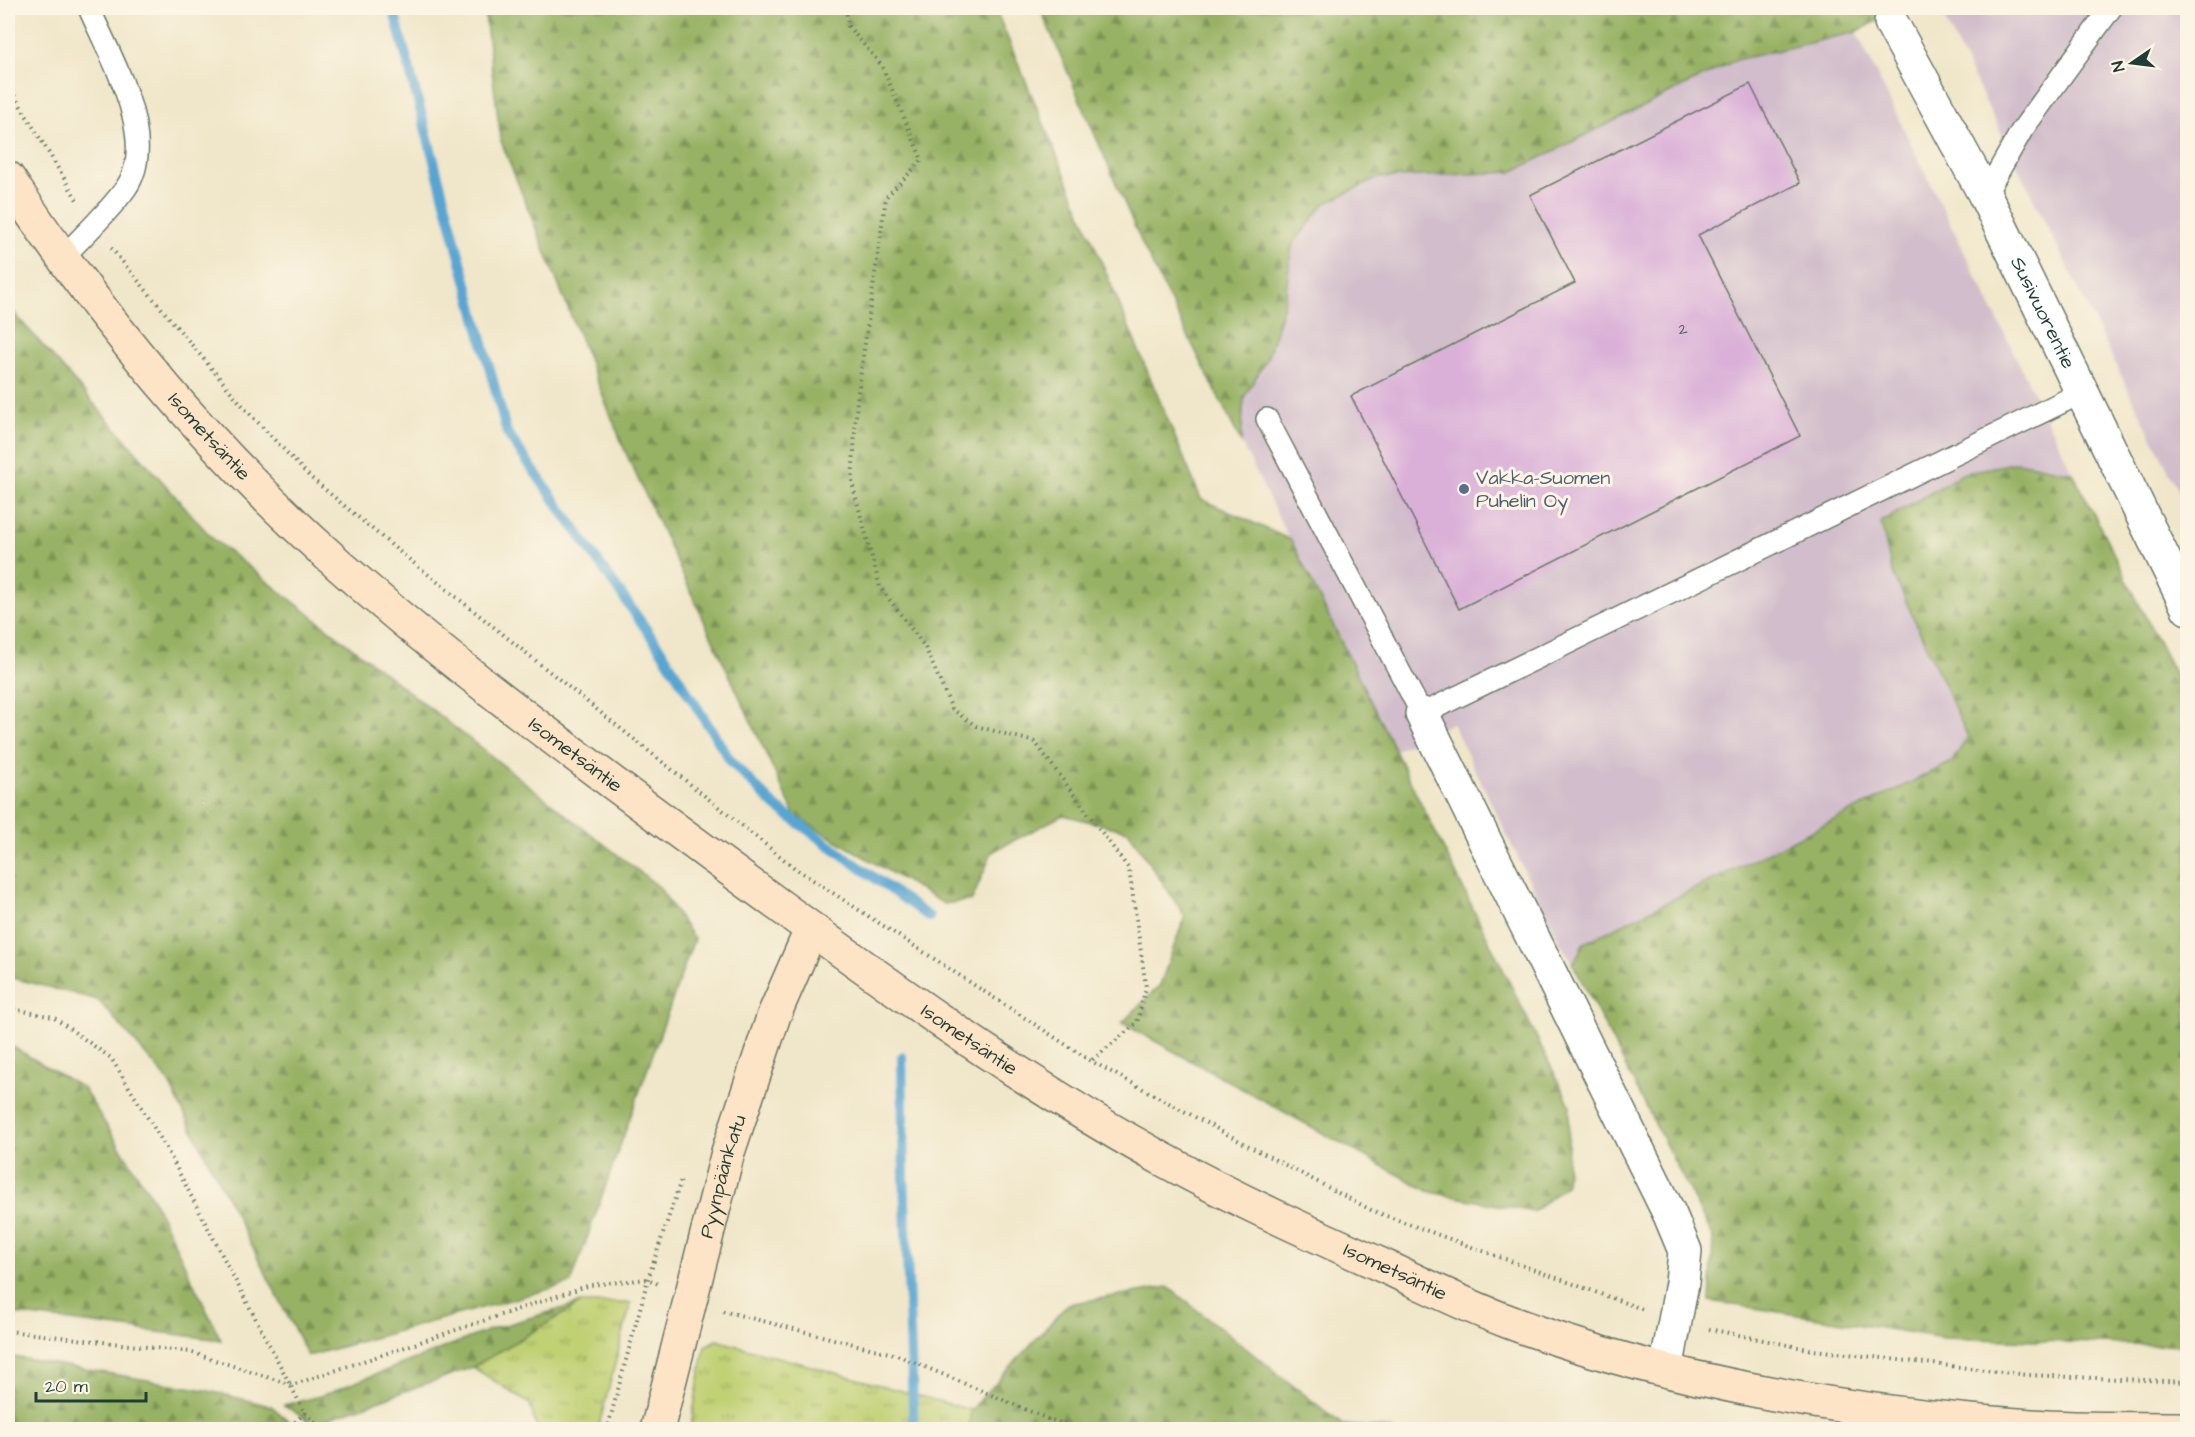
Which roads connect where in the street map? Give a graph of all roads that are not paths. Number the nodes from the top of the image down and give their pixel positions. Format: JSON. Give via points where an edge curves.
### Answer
{"nodes":[{"id":1,"x":89,"y":8,"type":"edge"},
{"id":2,"x":2111,"y":8,"type":"edge"},
{"id":3,"x":1891,"y":22,"type":"dead end"},
{"id":4,"x":8,"y":178,"type":"edge"},
{"id":5,"x":1984,"y":195,"type":"junction"},
{"id":6,"x":61,"y":259,"type":"junction"},
{"id":7,"x":2081,"y":393,"type":"junction"},
{"id":8,"x":1267,"y":419,"type":"dead end"},
{"id":9,"x":2187,"y":608,"type":"edge"},
{"id":10,"x":1422,"y":714,"type":"junction"},
{"id":11,"x":811,"y":930,"type":"junction"},
{"id":12,"x":1666,"y":1370,"type":"junction"},
{"id":13,"x":2187,"y":1429,"type":"edge"},
{"id":14,"x":657,"y":1430,"type":"edge"}],
"edges":[{"from":1,"to":6,"type":"lane","via":[[130,99],[138,150],[127,186]]},
{"from":2,"to":5,"type":"lane","via":[[2022,130]]},
{"from":3,"to":5,"type":"street","name":"Susivuorentie"},
{"from":4,"to":6,"type":"main road","name":"Isometsäntie"},
{"from":5,"to":7,"type":"street","name":"Susivuorentie"},
{"from":6,"to":11,"type":"main road","name":"Isometsäntie","via":[[235,465],[335,562],[583,760]]},
{"from":7,"to":9,"type":"street","name":"Susivuorentie"},
{"from":7,"to":10,"type":"lane"},
{"from":8,"to":10,"type":"lane"},
{"from":10,"to":12,"type":"street","via":[[1685,1251]]},
{"from":11,"to":12,"type":"main road","name":"Isometsäntie","via":[[1010,1066],[1161,1158],[1262,1211],[1506,1321]]},
{"from":11,"to":14,"type":"main road","name":"Pyynpäänkatu","via":[[774,1015],[728,1152]]},
{"from":12,"to":13,"type":"main road","name":"Isometsäntie","via":[[1798,1398],[1915,1415],[2035,1427]]}]}
